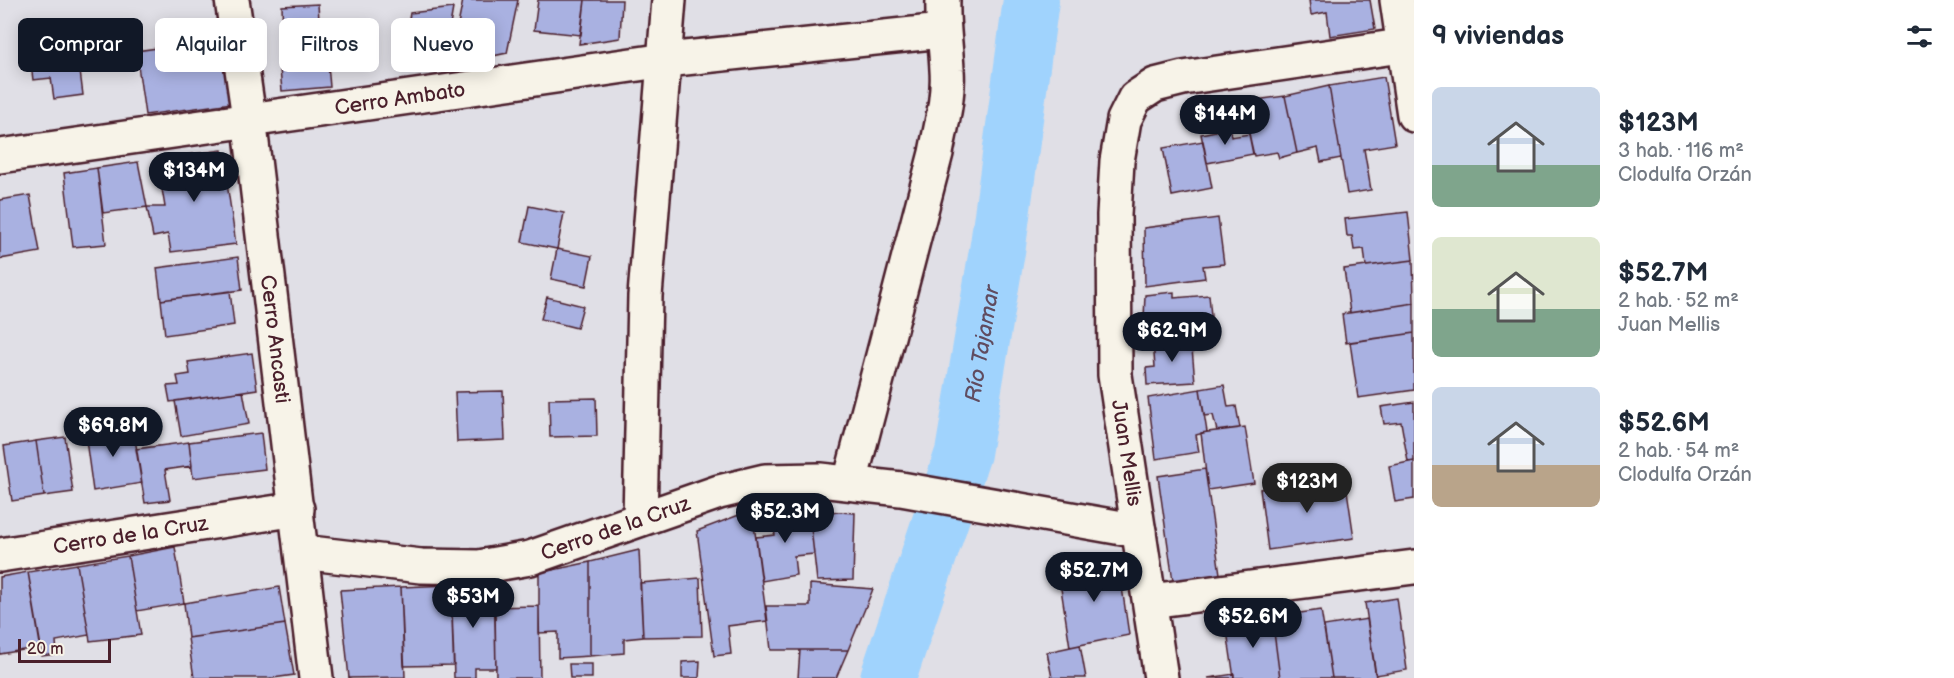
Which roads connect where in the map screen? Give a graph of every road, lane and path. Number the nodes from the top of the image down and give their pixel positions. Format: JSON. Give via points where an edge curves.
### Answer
{"nodes":[{"id":1,"x":232,"y":0,"type":"edge"},
{"id":2,"x":669,"y":0,"type":"edge"},
{"id":3,"x":1397,"y":0,"type":"edge"},
{"id":4,"x":943,"y":16,"type":"edge"},
{"id":5,"x":1409,"y":45,"type":"edge"},
{"id":6,"x":666,"y":60,"type":"junction"},
{"id":7,"x":1414,"y":115,"type":"edge"},
{"id":8,"x":249,"y":118,"type":"junction"},
{"id":9,"x":0,"y":156,"type":"edge"},
{"id":10,"x":850,"y":482,"type":"junction"},
{"id":11,"x":297,"y":509,"type":"junction"},
{"id":12,"x":640,"y":519,"type":"junction"},
{"id":13,"x":1139,"y":531,"type":"junction"},
{"id":14,"x":302,"y":552,"type":"junction"},
{"id":15,"x":0,"y":555,"type":"edge"},
{"id":16,"x":1414,"y":567,"type":"edge"},
{"id":17,"x":1150,"y":601,"type":"junction"},
{"id":18,"x":316,"y":678,"type":"edge"},
{"id":19,"x":1161,"y":678,"type":"edge"}],
"edges":[{"from":1,"to":8,"type":"street","name":"Cerro Ancasti"},
{"from":2,"to":6,"type":"street"},
{"from":3,"to":5,"type":"street"},
{"from":4,"to":6,"type":"street","name":"Cerro Ambato"},
{"from":4,"to":10,"type":"street","via":[[945,108]]},
{"from":5,"to":7,"type":"street"},
{"from":5,"to":13,"type":"street","name":"Juan Mellis","via":[[1182,78],[1155,85],[1135,98],[1124,120],[1117,161],[1115,375]]},
{"from":6,"to":8,"type":"street","name":"Cerro Ambato"},
{"from":6,"to":12,"type":"street","via":[[645,296]]},
{"from":8,"to":9,"type":"street","name":"Cerro Ambato"},
{"from":8,"to":11,"type":"street","name":"Cerro Ancasti"},
{"from":10,"to":12,"type":"street","name":"Cerro de la Cruz","via":[[765,481]]},
{"from":10,"to":13,"type":"street","name":"Cerro de la Cruz"},
{"from":11,"to":14,"type":"street","name":"Cerro Ancasti"},
{"from":11,"to":15,"type":"street","name":"Cerro de la Cruz"},
{"from":12,"to":14,"type":"street","name":"Cerro de la Cruz","via":[[530,558],[480,567],[421,566]]},
{"from":13,"to":17,"type":"street","name":"Juan Mellis"},
{"from":14,"to":18,"type":"street","name":"Cerro Ancasti"},
{"from":16,"to":17,"type":"street"},
{"from":17,"to":19,"type":"street","name":"Juan Mellis"}]}
